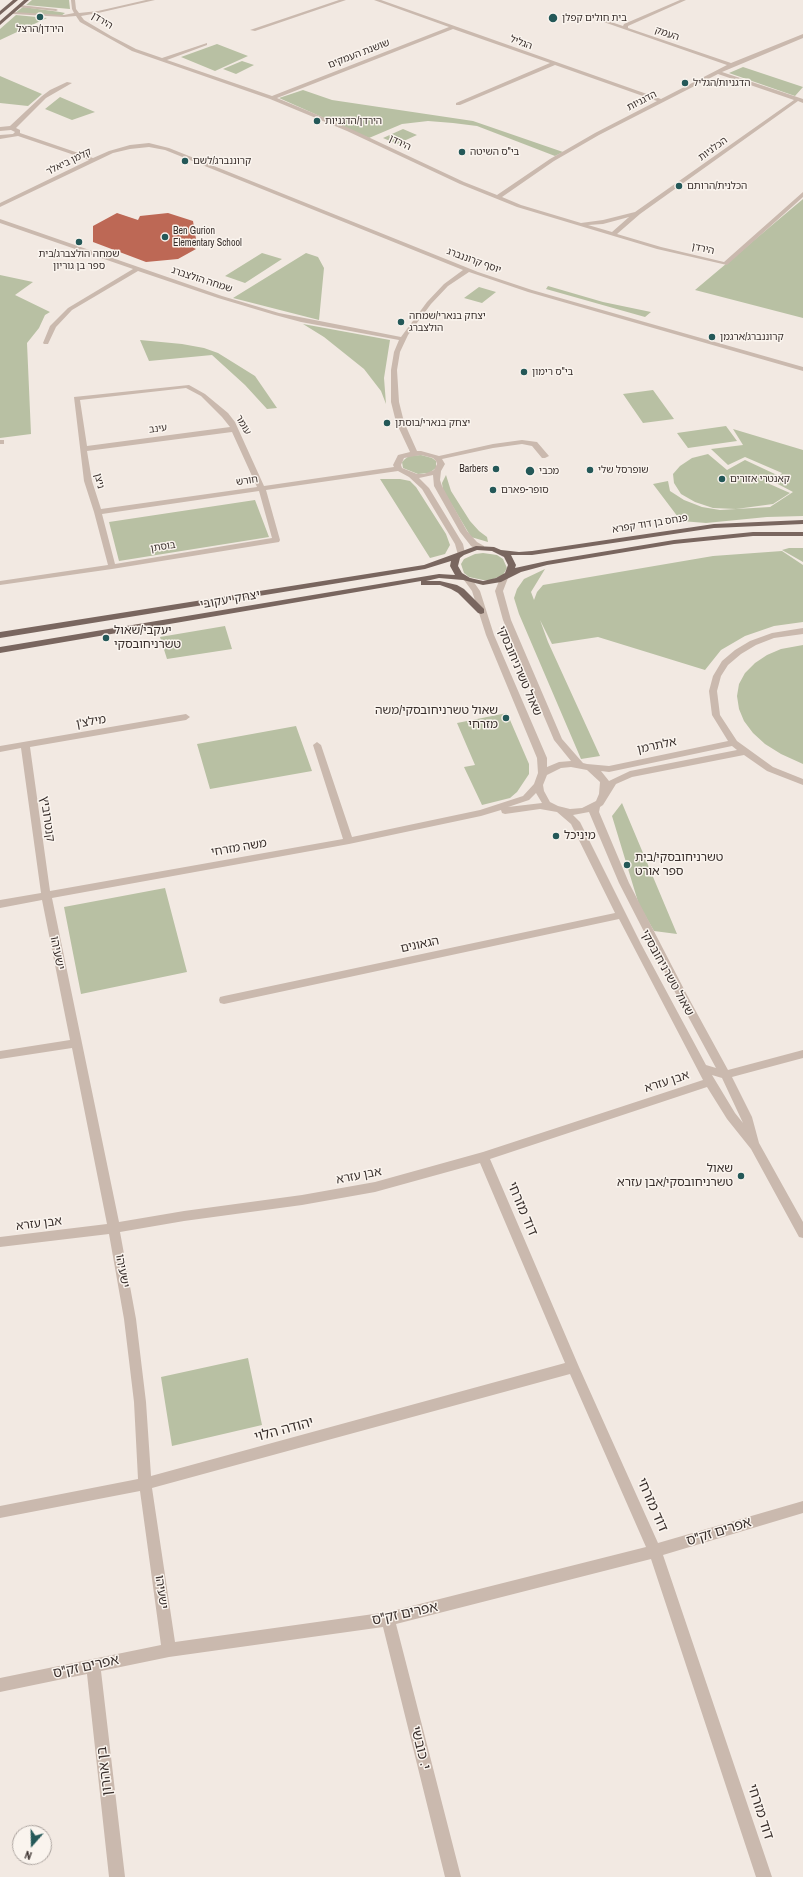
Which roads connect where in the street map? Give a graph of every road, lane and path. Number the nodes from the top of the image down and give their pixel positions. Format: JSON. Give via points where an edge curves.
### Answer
{"nodes":[{"id":1,"x":16,"y":0,"type":"edge"},
{"id":2,"x":27,"y":0,"type":"edge"},
{"id":3,"x":72,"y":0,"type":"edge"},
{"id":4,"x":154,"y":0,"type":"edge"},
{"id":5,"x":344,"y":0,"type":"edge"},
{"id":6,"x":376,"y":0,"type":"edge"},
{"id":7,"x":684,"y":0,"type":"edge"},
{"id":8,"x":20,"y":6,"type":"junction"},
{"id":9,"x":13,"y":13,"type":"junction"},
{"id":10,"x":0,"y":14,"type":"edge"},
{"id":11,"x":77,"y":15,"type":"junction"},
{"id":12,"x":597,"y":19,"type":"dead end"},
{"id":13,"x":0,"y":24,"type":"edge"},
{"id":14,"x":454,"y":27,"type":"junction"},
{"id":15,"x":625,"y":28,"type":"junction"},
{"id":16,"x":253,"y":30,"type":"dead end"},
{"id":17,"x":803,"y":36,"type":"edge"},
{"id":18,"x":205,"y":44,"type":"dead end"},
{"id":19,"x":162,"y":60,"type":"junction"},
{"id":20,"x":552,"y":64,"type":"junction"},
{"id":21,"x":731,"y":65,"type":"junction"},
{"id":22,"x":718,"y":72,"type":"junction"},
{"id":23,"x":69,"y":83,"type":"dead end"},
{"id":24,"x":272,"y":98,"type":"junction"},
{"id":25,"x":801,"y":100,"type":"edge"},
{"id":26,"x":661,"y":101,"type":"junction"},
{"id":27,"x":458,"y":104,"type":"dead end"},
{"id":28,"x":12,"y":128,"type":"junction"},
{"id":29,"x":0,"y":129,"type":"edge"},
{"id":30,"x":17,"y":134,"type":"junction"},
{"id":31,"x":0,"y":137,"type":"edge"},
{"id":32,"x":149,"y":145,"type":"joint"},
{"id":33,"x":93,"y":160,"type":"junction"},
{"id":34,"x":803,"y":194,"type":"edge"},
{"id":35,"x":498,"y":197,"type":"junction"},
{"id":36,"x":0,"y":205,"type":"edge"},
{"id":37,"x":638,"y":213,"type":"junction"},
{"id":38,"x":0,"y":221,"type":"edge"},
{"id":39,"x":569,"y":221,"type":"junction"},
{"id":40,"x":612,"y":235,"type":"junction"},
{"id":41,"x":138,"y":269,"type":"junction"},
{"id":42,"x":468,"y":270,"type":"junction"},
{"id":43,"x":403,"y":339,"type":"junction"},
{"id":44,"x":46,"y":343,"type":"dead end"},
{"id":45,"x":803,"y":369,"type":"edge"},
{"id":46,"x":187,"y":386,"type":"joint"},
{"id":47,"x":235,"y":429,"type":"junction"},
{"id":48,"x":83,"y":449,"type":"junction"},
{"id":49,"x":414,"y":453,"type":"junction"},
{"id":50,"x":545,"y":456,"type":"dead end"},
{"id":51,"x":438,"y":458,"type":"junction"},
{"id":52,"x":399,"y":469,"type":"junction"},
{"id":53,"x":437,"y":471,"type":"junction"},
{"id":54,"x":410,"y":475,"type":"junction"},
{"id":55,"x":262,"y":489,"type":"junction"},
{"id":56,"x":98,"y":512,"type":"junction"},
{"id":57,"x":803,"y":522,"type":"edge"},
{"id":58,"x":803,"y":534,"type":"edge"},
{"id":59,"x":481,"y":548,"type":"junction"},
{"id":60,"x":501,"y":552,"type":"junction"},
{"id":61,"x":459,"y":555,"type":"junction"},
{"id":62,"x":112,"y":567,"type":"junction"},
{"id":63,"x":507,"y":576,"type":"junction"},
{"id":64,"x":466,"y":579,"type":"junction"},
{"id":65,"x":0,"y":583,"type":"edge"},
{"id":66,"x":390,"y":585,"type":"junction"},
{"id":67,"x":481,"y":611,"type":"junction"},
{"id":68,"x":803,"y":631,"type":"edge"},
{"id":69,"x":0,"y":635,"type":"edge"},
{"id":70,"x":0,"y":650,"type":"edge"},
{"id":71,"x":186,"y":717,"type":"dead end"},
{"id":72,"x":734,"y":743,"type":"junction"},
{"id":73,"x":25,"y":745,"type":"junction"},
{"id":74,"x":317,"y":745,"type":"dead end"},
{"id":75,"x":0,"y":749,"type":"edge"},
{"id":76,"x":745,"y":752,"type":"junction"},
{"id":77,"x":582,"y":766,"type":"junction"},
{"id":78,"x":543,"y":773,"type":"junction"},
{"id":79,"x":803,"y":782,"type":"edge"},
{"id":80,"x":538,"y":785,"type":"junction"},
{"id":81,"x":604,"y":794,"type":"junction"},
{"id":82,"x":596,"y":806,"type":"junction"},
{"id":83,"x":558,"y":809,"type":"junction"},
{"id":84,"x":481,"y":813,"type":"junction"},
{"id":85,"x":349,"y":841,"type":"junction"},
{"id":86,"x":46,"y":895,"type":"junction"},
{"id":87,"x":0,"y":904,"type":"edge"},
{"id":88,"x":621,"y":915,"type":"junction"},
{"id":89,"x":224,"y":1000,"type":"dead end"},
{"id":90,"x":76,"y":1043,"type":"junction"},
{"id":91,"x":803,"y":1054,"type":"edge"},
{"id":92,"x":0,"y":1055,"type":"edge"},
{"id":93,"x":703,"y":1068,"type":"junction"},
{"id":94,"x":725,"y":1075,"type":"junction"},
{"id":95,"x":710,"y":1082,"type":"junction"},
{"id":96,"x":755,"y":1146,"type":"junction"},
{"id":97,"x":483,"y":1157,"type":"junction"},
{"id":98,"x":114,"y":1228,"type":"junction"},
{"id":99,"x":803,"y":1233,"type":"edge"},
{"id":100,"x":0,"y":1242,"type":"edge"},
{"id":101,"x":573,"y":1367,"type":"junction"},
{"id":102,"x":145,"y":1484,"type":"junction"},
{"id":103,"x":803,"y":1507,"type":"edge"},
{"id":104,"x":0,"y":1512,"type":"edge"},
{"id":105,"x":655,"y":1550,"type":"junction"},
{"id":106,"x":388,"y":1619,"type":"junction"},
{"id":107,"x":169,"y":1650,"type":"junction"},
{"id":108,"x":93,"y":1665,"type":"junction"},
{"id":109,"x":0,"y":1685,"type":"edge"},
{"id":110,"x":118,"y":1877,"type":"edge"},
{"id":111,"x":453,"y":1877,"type":"edge"},
{"id":112,"x":764,"y":1877,"type":"edge"}],
"edges":[{"from":1,"to":10,"type":"main road"},
{"from":2,"to":8,"type":"main road"},
{"from":3,"to":11,"type":"street"},
{"from":4,"to":11,"type":"street"},
{"from":5,"to":16,"type":"street"},
{"from":6,"to":14,"type":"street","name":"הגליל"},
{"from":7,"to":15,"type":"street","via":[[626,25]]},
{"from":8,"to":9,"type":"main road"},
{"from":8,"to":11,"type":"street"},
{"from":9,"to":11,"type":"street"},
{"from":9,"to":13,"type":"main road"},
{"from":11,"to":19,"type":"street","name":"הירדן","via":[[82,21],[109,37]]},
{"from":12,"to":15,"type":"street","name":"העמק"},
{"from":14,"to":20,"type":"street","name":"הגליל"},
{"from":14,"to":24,"type":"street","name":"שושנת העמקים"},
{"from":15,"to":21,"type":"street","name":"העמק"},
{"from":17,"to":21,"type":"street","name":"הדגניות"},
{"from":18,"to":19,"type":"street"},
{"from":19,"to":24,"type":"street","name":"הירדן"},
{"from":20,"to":26,"type":"street","name":"הגליל"},
{"from":20,"to":27,"type":"street"},
{"from":21,"to":22,"type":"street","name":"הדגניות"},
{"from":22,"to":25,"type":"street"},
{"from":22,"to":26,"type":"street","name":"הדגניות"},
{"from":23,"to":28,"type":"street","via":[[44,97]]},
{"from":24,"to":35,"type":"street","name":"הירדן"},
{"from":25,"to":37,"type":"street","name":"הכלניות"},
{"from":26,"to":35,"type":"street","name":"הדגניות","via":[[561,155]]},
{"from":28,"to":29,"type":"street"},
{"from":28,"to":30,"type":"street","via":[[17,130]]},
{"from":30,"to":31,"type":"street","via":[[8,138]]},
{"from":30,"to":33,"type":"street"},
{"from":32,"to":33,"type":"street","name":"קלמן ביאלר","via":[[124,148]]},
{"from":32,"to":42,"type":"street","name":"יוסף קרוננברג","via":[[167,149]]},
{"from":33,"to":36,"type":"street","name":"קלמן ביאלר"},
{"from":34,"to":40,"type":"street","name":"הירדן","via":[[725,264],[685,256]]},
{"from":35,"to":39,"type":"street","name":"הירדן"},
{"from":37,"to":39,"type":"street","name":"הכלניות","via":[[595,223]]},
{"from":37,"to":40,"type":"street","name":"הכלניות"},
{"from":38,"to":41,"type":"street","name":"שמחה הולצברג"},
{"from":39,"to":40,"type":"street","name":"הירדן"},
{"from":41,"to":43,"type":"street","name":"שמחה הולצברג","via":[[276,314]]},
{"from":41,"to":44,"type":"street","via":[[70,309],[53,326]]},
{"from":42,"to":43,"type":"street","via":[[439,292],[420,313]]},
{"from":42,"to":45,"type":"street","name":"יוסף קרוננברג","via":[[530,291]]},
{"from":43,"to":49,"type":"street","via":[[395,360],[396,402],[400,422]]},
{"from":46,"to":47,"type":"street","name":"עומר","via":[[217,407]]},
{"from":46,"to":48,"type":"street","name":"ניצן","via":[[76,398]]},
{"from":47,"to":48,"type":"street","name":"עינב"},
{"from":47,"to":55,"type":"street","name":"עומר"},
{"from":48,"to":56,"type":"street","name":"ניצן","via":[[88,481]]},
{"from":49,"to":51,"type":"street","via":[[429,454]]},
{"from":49,"to":52,"type":"street","via":[[407,454],[398,461]]},
{"from":50,"to":51,"type":"street","via":[[534,444],[522,442]]},
{"from":51,"to":53,"type":"street","via":[[441,464]]},
{"from":52,"to":54,"type":"street"},
{"from":52,"to":55,"type":"street","name":"חורש"},
{"from":53,"to":54,"type":"street","via":[[425,476]]},
{"from":53,"to":59,"type":"street","via":[[438,486],[464,532]]},
{"from":54,"to":61,"type":"street","via":[[422,484],[459,544]]},
{"from":55,"to":56,"type":"street","name":"חורש"},
{"from":55,"to":62,"type":"street","name":"בוסתן","via":[[276,540]]},
{"from":56,"to":62,"type":"street","name":"ניצן"},
{"from":57,"to":60,"type":"main road","name":"פנחס בן דוד קפרא","via":[[706,526],[532,553]]},
{"from":58,"to":63,"type":"main road","name":"פנחס בן דוד קפרא","via":[[759,534],[674,542],[546,563],[518,570]]},
{"from":59,"to":60,"type":"main road"},
{"from":59,"to":61,"type":"main road"},
{"from":60,"to":63,"type":"main road","via":[[512,565]]},
{"from":61,"to":64,"type":"main road","via":[[454,566],[458,575]]},
{"from":61,"to":69,"type":"main road","name":"יצחק יעקובי","via":[[425,566]]},
{"from":62,"to":65,"type":"street","name":"בוסתן"},
{"from":63,"to":64,"type":"main road","via":[[483,583]]},
{"from":63,"to":77,"type":"street","name":"שאול טשרניחובסקי","via":[[499,591],[507,620],[558,740]]},
{"from":64,"to":66,"type":"main road","name":"יצחק יעקובי","via":[[438,576]]},
{"from":64,"to":67,"type":"street","name":"שאול טשרניחובסקי","via":[[476,591]]},
{"from":66,"to":67,"type":"main road","via":[[431,582],[448,585],[461,591]]},
{"from":66,"to":70,"type":"main road","name":"יצחק יעקובי"},
{"from":67,"to":78,"type":"street","name":"שאול טשרניחובסקי","via":[[542,758]]},
{"from":68,"to":72,"type":"street","via":[[772,636],[753,643],[725,663],[717,676],[713,690],[715,710]]},
{"from":71,"to":73,"type":"street","name":"מילצ'ן"},
{"from":72,"to":76,"type":"street"},
{"from":72,"to":77,"type":"street","name":"אלתרמן","via":[[609,769]]},
{"from":73,"to":75,"type":"street","name":"מילצ'ן"},
{"from":73,"to":86,"type":"street","name":"קנטרוביץ"},
{"from":74,"to":85,"type":"street"},
{"from":76,"to":79,"type":"street","via":[[770,769]]},
{"from":76,"to":81,"type":"street","name":"אלתרמן","via":[[630,774],[613,782]]},
{"from":77,"to":78,"type":"street","via":[[559,765]]},
{"from":77,"to":81,"type":"street","via":[[601,776],[605,782]]},
{"from":78,"to":80,"type":"street"},
{"from":80,"to":83,"type":"street","via":[[547,804]]},
{"from":80,"to":84,"type":"street","name":"משה מזרחי","via":[[526,798]]},
{"from":81,"to":82,"type":"street"},
{"from":82,"to":83,"type":"street","via":[[584,811]]},
{"from":82,"to":94,"type":"street","name":"שאול טשרניחובסקי","via":[[596,818],[627,888]]},
{"from":83,"to":84,"type":"street","name":"משה מזרחי","via":[[540,806]]},
{"from":83,"to":88,"type":"street","name":"שאול טשרניחובסקי","via":[[575,822]]},
{"from":84,"to":85,"type":"street","name":"משה מזרחי"},
{"from":85,"to":86,"type":"street","name":"משה מזרחי"},
{"from":86,"to":87,"type":"street","name":"משה מזרחי"},
{"from":86,"to":90,"type":"street","name":"ישעיהו"},
{"from":88,"to":89,"type":"street","name":"הגאונים"},
{"from":88,"to":93,"type":"street","name":"שאול טשרניחובסקי"},
{"from":90,"to":92,"type":"street"},
{"from":90,"to":98,"type":"street","name":"ישעיהו"},
{"from":91,"to":94,"type":"street"},
{"from":93,"to":94,"type":"street"},
{"from":93,"to":95,"type":"street","name":"שאול טשרניחובסקי"},
{"from":94,"to":96,"type":"street","name":"שאול טשרניחובסקי","via":[[747,1117]]},
{"from":95,"to":96,"type":"street","name":"שאול טשרניחובסקי","via":[[730,1116]]},
{"from":95,"to":97,"type":"street","name":"אבן עזרא"},
{"from":96,"to":99,"type":"street","name":"שאול טשרניחובסקי"},
{"from":97,"to":98,"type":"street","name":"אבן עזרא","via":[[375,1187]]},
{"from":97,"to":101,"type":"street","name":"דוד מזרחי"},
{"from":98,"to":100,"type":"street","name":"אבן עזרא"},
{"from":98,"to":102,"type":"street","name":"ישעיהו","via":[[130,1319],[140,1402]]},
{"from":101,"to":102,"type":"street","name":"יהודה הלוי"},
{"from":101,"to":105,"type":"street","name":"דוד מזרחי"},
{"from":102,"to":104,"type":"street","name":"יהודה הלוי"},
{"from":102,"to":107,"type":"street","name":"ישעיהו"},
{"from":103,"to":105,"type":"street","name":"אפרים זק\"ס"},
{"from":105,"to":106,"type":"street","name":"אפרים זק\"ס"},
{"from":105,"to":112,"type":"street","name":"דוד מזרחי"},
{"from":106,"to":107,"type":"street","name":"אפרים זק\"ס"},
{"from":106,"to":111,"type":"street","name":"י. כובשי"},
{"from":107,"to":108,"type":"street","name":"אפרים זק\"ס"},
{"from":108,"to":109,"type":"street","name":"אפרים זק\"ס"},
{"from":108,"to":110,"type":"street","name":"בן אהרון"}]}
